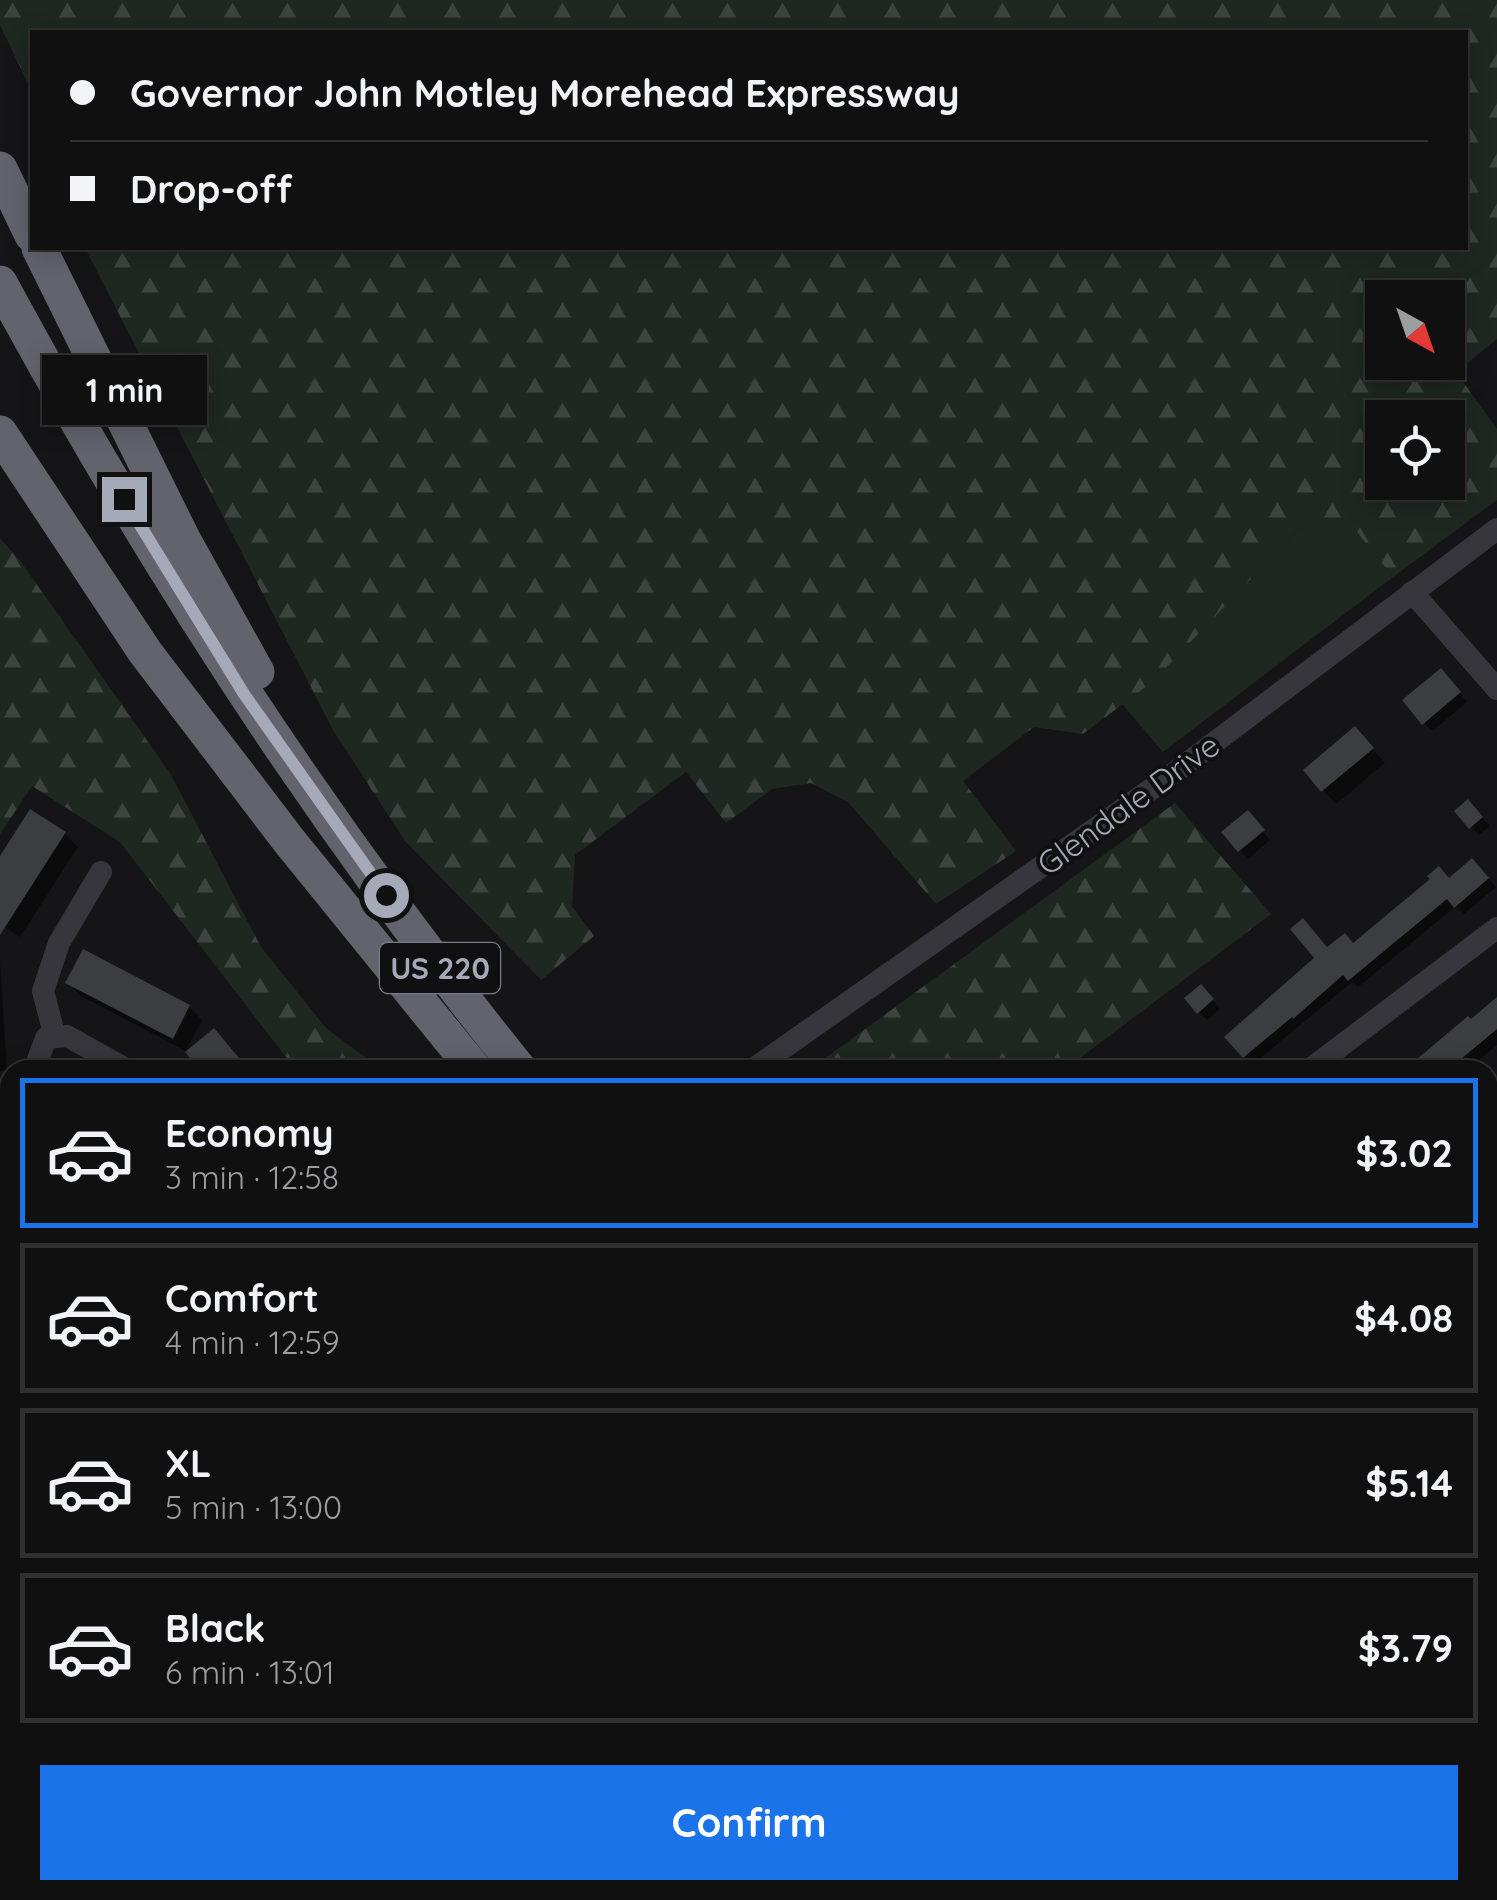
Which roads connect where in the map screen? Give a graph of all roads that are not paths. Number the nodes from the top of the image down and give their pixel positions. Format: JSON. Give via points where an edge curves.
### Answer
{"nodes":[{"id":1,"x":0,"y":168,"type":"edge"},
{"id":2,"x":30,"y":230,"type":"edge"},
{"id":3,"x":40,"y":250,"type":"edge"},
{"id":4,"x":0,"y":283,"type":"edge"},
{"id":5,"x":0,"y":433,"type":"edge"},
{"id":6,"x":0,"y":480,"type":"edge"},
{"id":7,"x":1497,"y":530,"type":"edge"},
{"id":8,"x":1412,"y":592,"type":"junction"},
{"id":9,"x":144,"y":652,"type":"junction"},
{"id":10,"x":1497,"y":689,"type":"edge"},
{"id":11,"x":363,"y":865,"type":"junction"},
{"id":12,"x":101,"y":872,"type":"dead end"},
{"id":13,"x":1497,"y":928,"type":"edge"},
{"id":14,"x":55,"y":1037,"type":"junction"},
{"id":15,"x":38,"y":1060,"type":"edge"},
{"id":16,"x":110,"y":1060,"type":"edge"},
{"id":17,"x":467,"y":1060,"type":"edge"},
{"id":18,"x":512,"y":1060,"type":"edge"},
{"id":19,"x":766,"y":1060,"type":"edge"},
{"id":20,"x":1321,"y":1060,"type":"edge"}],
"edges":[{"from":1,"to":2,"type":"highway"},
{"from":3,"to":11,"type":"highway","via":[[230,626],[349,820]]},
{"from":4,"to":11,"type":"highway","number":"US 220","via":[[195,618]]},
{"from":5,"to":9,"type":"highway","number":"US 220"},
{"from":6,"to":9,"type":"highway","via":[[98,614]]},
{"from":7,"to":8,"type":"street","name":"Glendale Drive"},
{"from":8,"to":10,"type":"street"},
{"from":8,"to":19,"type":"street","name":"Glendale Drive","via":[[1170,776]]},
{"from":9,"to":17,"type":"highway","number":"US 220"},
{"from":11,"to":18,"type":"highway","number":"US 220"},
{"from":12,"to":14,"type":"street","via":[[59,942],[43,991]]},
{"from":13,"to":20,"type":"street"},
{"from":14,"to":15,"type":"street","via":[[46,1038]]},
{"from":14,"to":16,"type":"street","via":[[67,1036]]}]}
